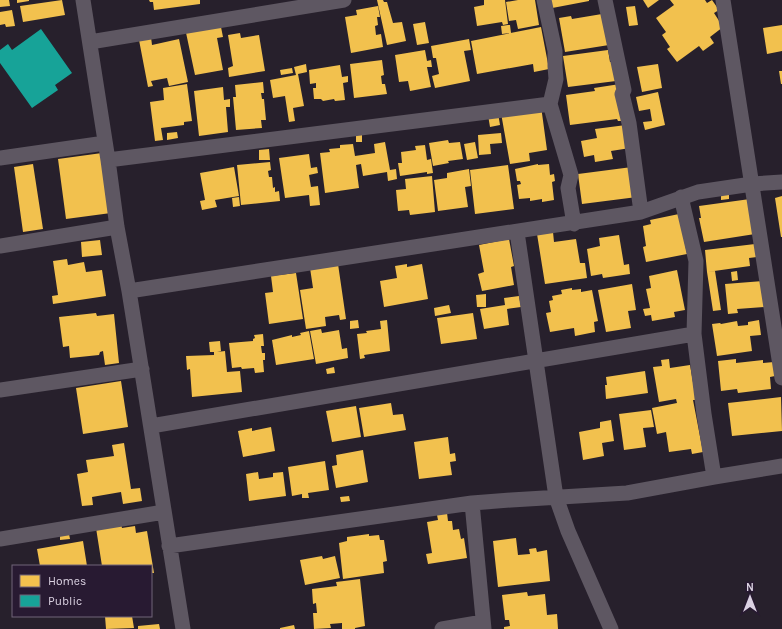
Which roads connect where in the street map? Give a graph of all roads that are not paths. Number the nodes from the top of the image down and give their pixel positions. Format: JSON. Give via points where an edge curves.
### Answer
{"nodes":[{"id":1,"x":83,"y":0,"type":"edge"},
{"id":2,"x":344,"y":0,"type":"edge"},
{"id":3,"x":544,"y":0,"type":"edge"},
{"id":4,"x":605,"y":0,"type":"edge"},
{"id":5,"x":723,"y":0,"type":"edge"},
{"id":6,"x":90,"y":42,"type":"junction"},
{"id":7,"x":550,"y":104,"type":"junction"},
{"id":8,"x":105,"y":143,"type":"junction"},
{"id":9,"x":0,"y":158,"type":"edge"},
{"id":10,"x":108,"y":160,"type":"junction"},
{"id":11,"x":782,"y":182,"type":"edge"},
{"id":12,"x":752,"y":184,"type":"junction"},
{"id":13,"x":681,"y":197,"type":"junction"},
{"id":14,"x":641,"y":212,"type":"junction"},
{"id":15,"x":574,"y":224,"type":"junction"},
{"id":16,"x":117,"y":227,"type":"junction"},
{"id":17,"x":517,"y":232,"type":"junction"},
{"id":18,"x":0,"y":246,"type":"edge"},
{"id":19,"x":129,"y":291,"type":"junction"},
{"id":20,"x":778,"y":324,"type":"edge"},
{"id":21,"x":694,"y":334,"type":"junction"},
{"id":22,"x":536,"y":361,"type":"junction"},
{"id":23,"x":142,"y":369,"type":"junction"},
{"id":24,"x":782,"y":378,"type":"edge"},
{"id":25,"x":0,"y":390,"type":"edge"},
{"id":26,"x":151,"y":426,"type":"junction"},
{"id":27,"x":782,"y":466,"type":"edge"},
{"id":28,"x":714,"y":477,"type":"junction"},
{"id":29,"x":556,"y":497,"type":"junction"},
{"id":30,"x":472,"y":503,"type":"junction"},
{"id":31,"x":164,"y":512,"type":"junction"},
{"id":32,"x":0,"y":539,"type":"edge"},
{"id":33,"x":169,"y":546,"type":"junction"},
{"id":34,"x":484,"y":625,"type":"edge"},
{"id":35,"x":183,"y":629,"type":"edge"},
{"id":36,"x":442,"y":629,"type":"edge"},
{"id":37,"x":611,"y":629,"type":"edge"}],
"edges":[{"from":1,"to":6,"type":"street"},
{"from":2,"to":6,"type":"street"},
{"from":3,"to":7,"type":"street","via":[[555,51],[556,79]]},
{"from":4,"to":14,"type":"street","via":[[624,90],[622,94],[629,123]]},
{"from":5,"to":12,"type":"street"},
{"from":6,"to":8,"type":"street"},
{"from":7,"to":10,"type":"street"},
{"from":7,"to":15,"type":"street","via":[[571,175],[568,188]]},
{"from":8,"to":9,"type":"street"},
{"from":8,"to":10,"type":"street"},
{"from":10,"to":16,"type":"street"},
{"from":11,"to":12,"type":"street"},
{"from":12,"to":13,"type":"street"},
{"from":12,"to":20,"type":"street"},
{"from":13,"to":14,"type":"street"},
{"from":13,"to":21,"type":"street","via":[[696,260]]},
{"from":14,"to":15,"type":"street"},
{"from":15,"to":17,"type":"street"},
{"from":16,"to":18,"type":"street"},
{"from":16,"to":19,"type":"street"},
{"from":17,"to":19,"type":"street"},
{"from":17,"to":22,"type":"street"},
{"from":19,"to":23,"type":"street"},
{"from":20,"to":24,"type":"street"},
{"from":21,"to":22,"type":"street"},
{"from":21,"to":28,"type":"street"},
{"from":22,"to":26,"type":"street"},
{"from":22,"to":29,"type":"street"},
{"from":23,"to":25,"type":"street"},
{"from":23,"to":26,"type":"street"},
{"from":26,"to":31,"type":"street"},
{"from":27,"to":28,"type":"street"},
{"from":28,"to":29,"type":"street","via":[[627,493]]},
{"from":29,"to":30,"type":"street"},
{"from":29,"to":37,"type":"street"},
{"from":30,"to":33,"type":"street"},
{"from":30,"to":34,"type":"street"},
{"from":31,"to":32,"type":"street"},
{"from":31,"to":33,"type":"street"},
{"from":33,"to":35,"type":"street"},
{"from":34,"to":36,"type":"street"}]}
